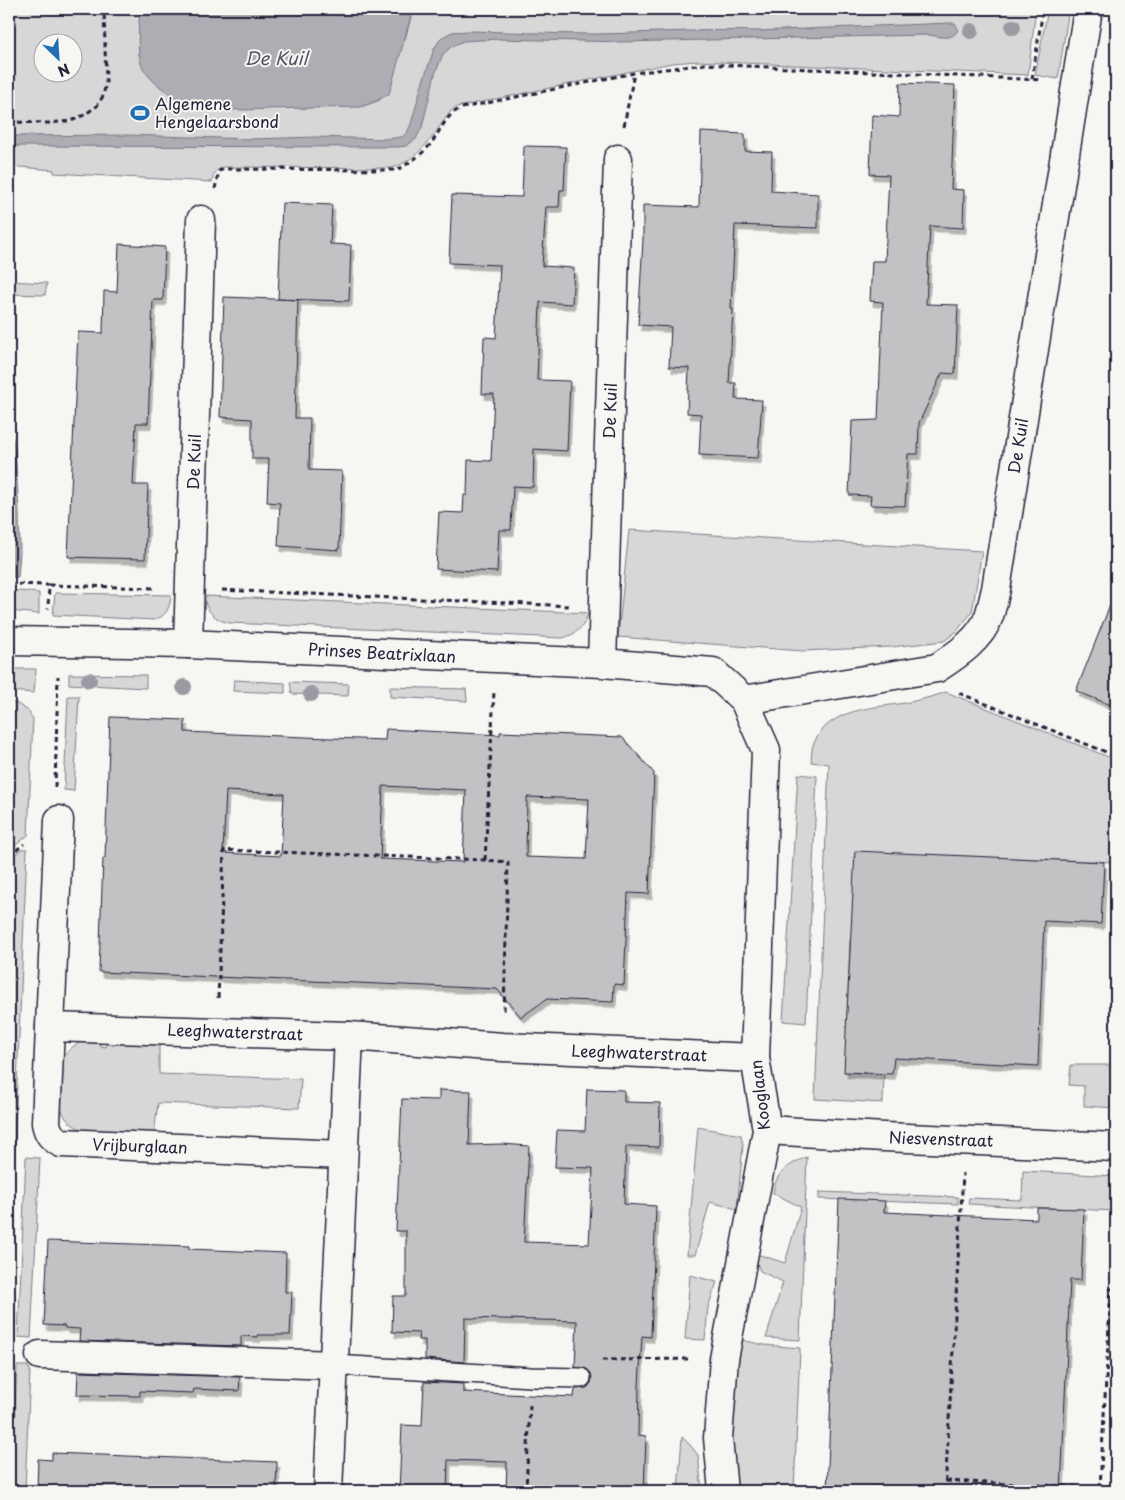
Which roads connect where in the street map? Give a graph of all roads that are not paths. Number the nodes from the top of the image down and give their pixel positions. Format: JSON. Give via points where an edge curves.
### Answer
{"nodes":[{"id":1,"x":1088,"y":9,"type":"edge"},
{"id":2,"x":618,"y":159,"type":"road end"},
{"id":3,"x":201,"y":220,"type":"road end"},
{"id":4,"x":9,"y":640,"type":"edge"},
{"id":5,"x":188,"y":644,"type":"junction"},
{"id":6,"x":602,"y":663,"type":"junction"},
{"id":7,"x":744,"y":700,"type":"junction"},
{"id":8,"x":59,"y":820,"type":"road end"},
{"id":9,"x":50,"y":1026,"type":"junction"},
{"id":10,"x":349,"y":1036,"type":"junction"},
{"id":11,"x":755,"y":1058,"type":"junction"},
{"id":12,"x":767,"y":1130,"type":"junction"},
{"id":13,"x":1116,"y":1147,"type":"edge"},
{"id":14,"x":343,"y":1155,"type":"junction"},
{"id":15,"x":40,"y":1355,"type":"dead end"},
{"id":16,"x":335,"y":1365,"type":"junction"},
{"id":17,"x":582,"y":1378,"type":"road end"},
{"id":18,"x":328,"y":1491,"type":"edge"},
{"id":19,"x":723,"y":1491,"type":"edge"}],
"edges":[{"from":1,"to":7,"type":"street","name":"De Kuil","via":[[989,617],[976,638],[937,668]]},
{"from":2,"to":6,"type":"street","name":"De Kuil"},
{"from":3,"to":5,"type":"street","name":"De Kuil"},
{"from":4,"to":5,"type":"street","name":"Prinses Beatrixlaan"},
{"from":5,"to":6,"type":"street","name":"Prinses Beatrixlaan"},
{"from":6,"to":7,"type":"street","name":"Prinses Beatrixlaan","via":[[712,672]]},
{"from":7,"to":11,"type":"street","name":"Kooglaan","via":[[766,750]]},
{"from":8,"to":9,"type":"street"},
{"from":9,"to":10,"type":"street","name":"Leeghwaterstraat"},
{"from":9,"to":14,"type":"street","name":"Vrijburglaan","via":[[46,1123],[47,1132],[61,1143]]},
{"from":10,"to":11,"type":"street","name":"Leeghwaterstraat","via":[[503,1047]]},
{"from":10,"to":14,"type":"street"},
{"from":11,"to":12,"type":"street","name":"Kooglaan"},
{"from":12,"to":13,"type":"street","name":"Niesvenstraat"},
{"from":12,"to":19,"type":"street","name":"Kooglaan","via":[[724,1359],[718,1438]]},
{"from":14,"to":16,"type":"street"},
{"from":15,"to":16,"type":"street"},
{"from":16,"to":17,"type":"lane"},
{"from":16,"to":18,"type":"street"}]}
